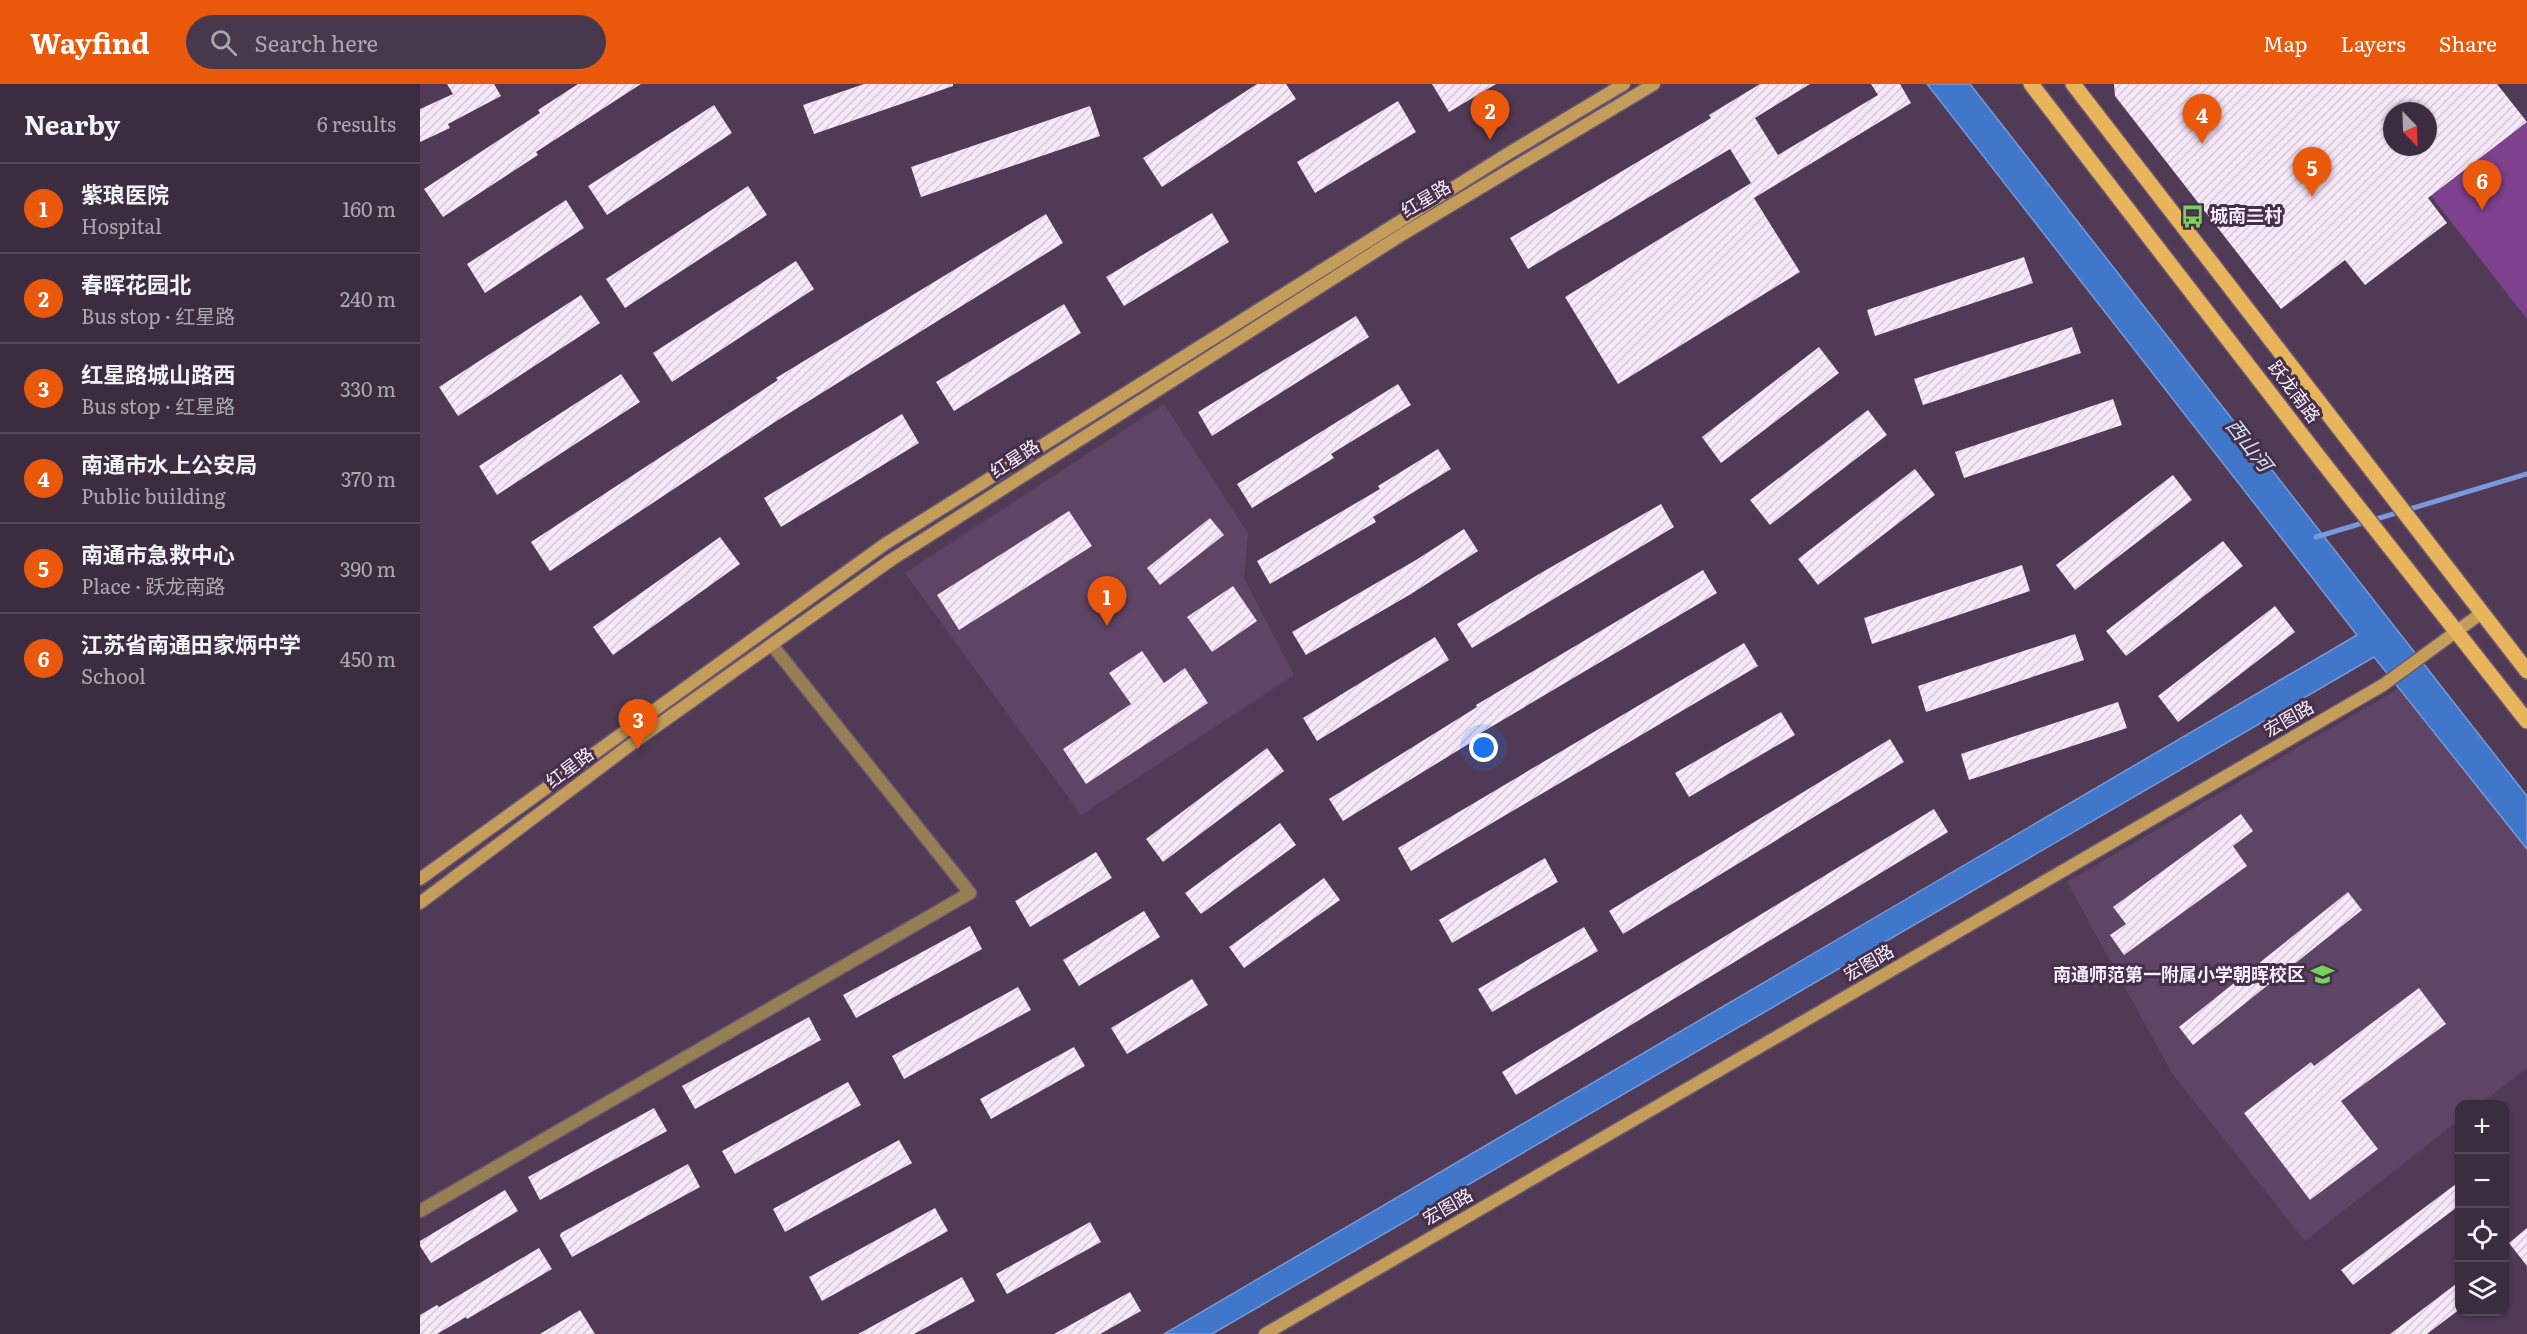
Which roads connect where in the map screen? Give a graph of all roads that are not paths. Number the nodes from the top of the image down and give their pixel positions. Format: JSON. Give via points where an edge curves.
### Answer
{"nodes":[{"id":1,"x":1624,"y":84,"type":"edge"},
{"id":2,"x":1654,"y":84,"type":"edge"},
{"id":3,"x":2031,"y":84,"type":"edge"},
{"id":4,"x":2073,"y":84,"type":"edge"},
{"id":5,"x":2483,"y":612,"type":"junction"},
{"id":6,"x":2457,"y":632,"type":"junction"},
{"id":7,"x":772,"y":645,"type":"junction"},
{"id":8,"x":2527,"y":671,"type":"edge"},
{"id":9,"x":2527,"y":721,"type":"edge"},
{"id":10,"x":420,"y":879,"type":"edge"},
{"id":11,"x":420,"y":903,"type":"edge"},
{"id":12,"x":420,"y":1211,"type":"edge"},
{"id":13,"x":1265,"y":1334,"type":"edge"}],
"edges":[{"from":1,"to":10,"type":"main road","name":"红星路","via":[[885,544]]},
{"from":2,"to":7,"type":"main road","name":"红星路","via":[[1403,234],[1188,370],[891,560]]},
{"from":3,"to":6,"type":"main road","name":"跃龙南路"},
{"from":4,"to":5,"type":"main road","name":"跃龙南路"},
{"from":5,"to":6,"type":"main road","name":"宏图路"},
{"from":5,"to":8,"type":"main road","name":"跃龙南路"},
{"from":6,"to":9,"type":"main road","name":"跃龙南路"},
{"from":6,"to":13,"type":"main road","name":"宏图路","via":[[2384,685]]},
{"from":7,"to":11,"type":"main road","name":"红星路","via":[[637,740]]},
{"from":7,"to":12,"type":"street","via":[[970,893]]}]}
